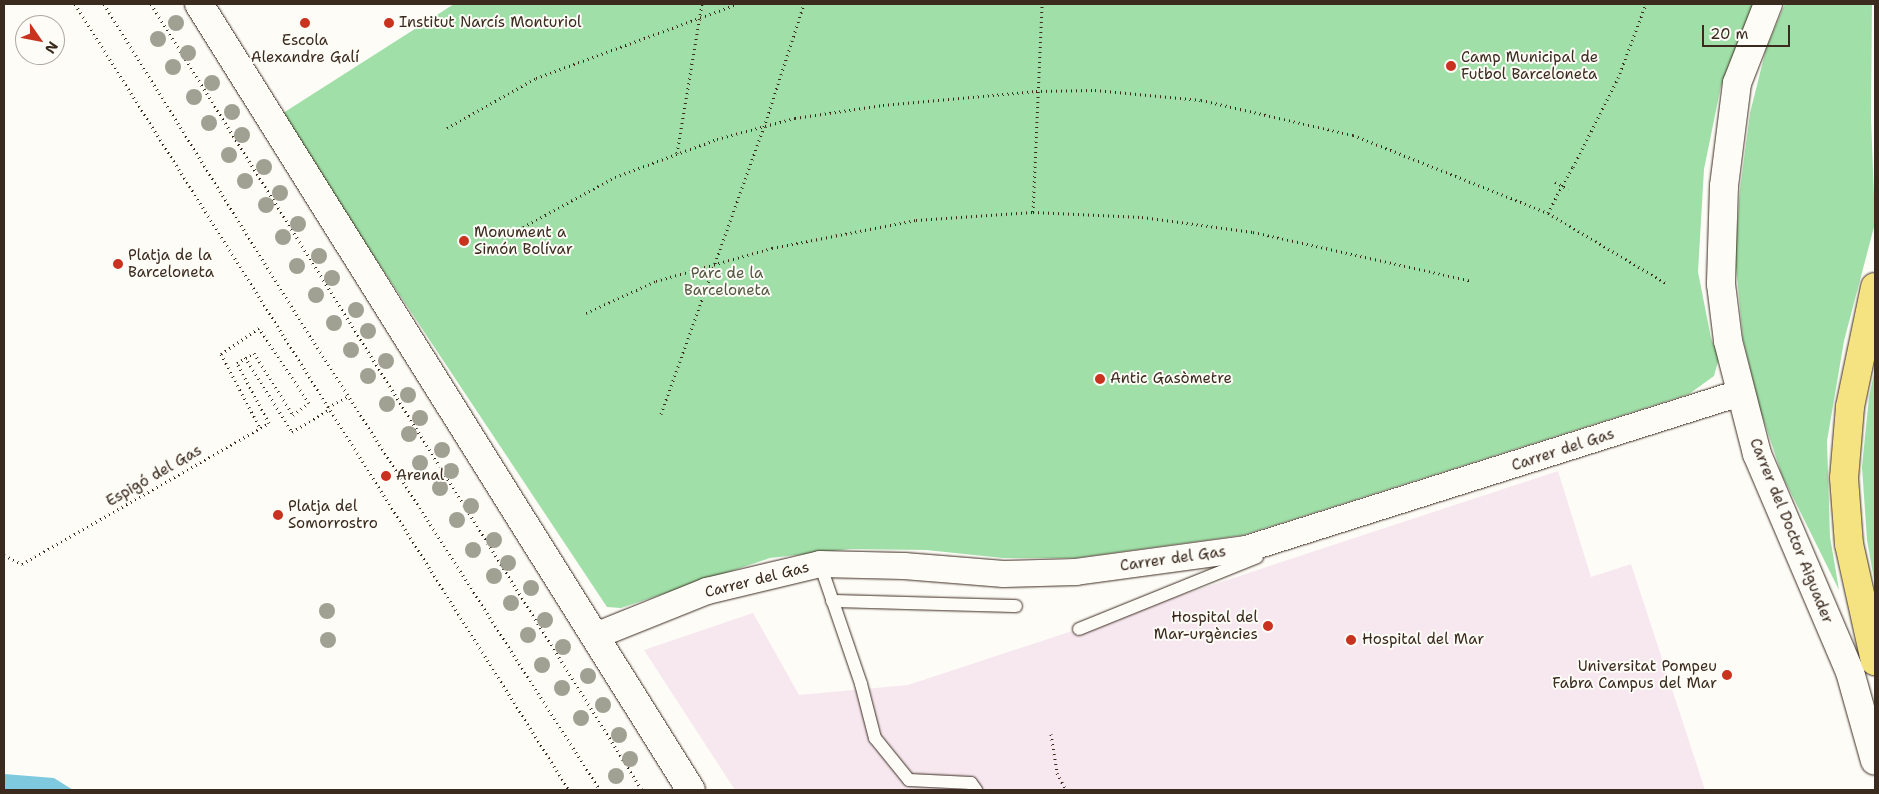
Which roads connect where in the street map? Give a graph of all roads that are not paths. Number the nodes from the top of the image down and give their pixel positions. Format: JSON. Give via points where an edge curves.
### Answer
{"nodes":[{"id":1,"x":199,"y":4,"type":"edge"},
{"id":2,"x":1768,"y":4,"type":"edge"},
{"id":3,"x":1875,"y":287,"type":"edge"},
{"id":4,"x":1740,"y":393,"type":"junction"},
{"id":5,"x":1364,"y":514,"type":"junction"},
{"id":6,"x":820,"y":564,"type":"junction"},
{"id":7,"x":832,"y":601,"type":"junction"},
{"id":8,"x":1016,"y":606,"type":"dead end"},
{"id":9,"x":1079,"y":629,"type":"dead end"},
{"id":10,"x":596,"y":636,"type":"junction"},
{"id":11,"x":1875,"y":661,"type":"edge"},
{"id":12,"x":1875,"y":761,"type":"edge"},
{"id":13,"x":692,"y":790,"type":"edge"},
{"id":14,"x":976,"y":790,"type":"edge"}],
"edges":[{"from":1,"to":10,"type":"street"},
{"from":2,"to":4,"type":"street","name":"Carrer del Doctor Aiguader","via":[[1737,83],[1724,186],[1721,284],[1728,341]]},
{"from":3,"to":11,"type":"highway","via":[[1850,407],[1844,478],[1849,544]]},
{"from":4,"to":5,"type":"street","name":"Carrer del Gas"},
{"from":4,"to":12,"type":"street","name":"Carrer del Doctor Aiguader","via":[[1757,454],[1850,672]]},
{"from":5,"to":6,"type":"street","name":"Carrer del Gas","via":[[1246,549],[1076,572],[1004,574],[904,566]]},
{"from":5,"to":9,"type":"lane"},
{"from":6,"to":7,"type":"lane"},
{"from":6,"to":10,"type":"street","name":"Carrer del Gas","via":[[707,590]]},
{"from":7,"to":8,"type":"lane"},
{"from":7,"to":14,"type":"lane","via":[[861,684],[874,738],[909,780],[971,783]]},
{"from":10,"to":13,"type":"street"}]}
